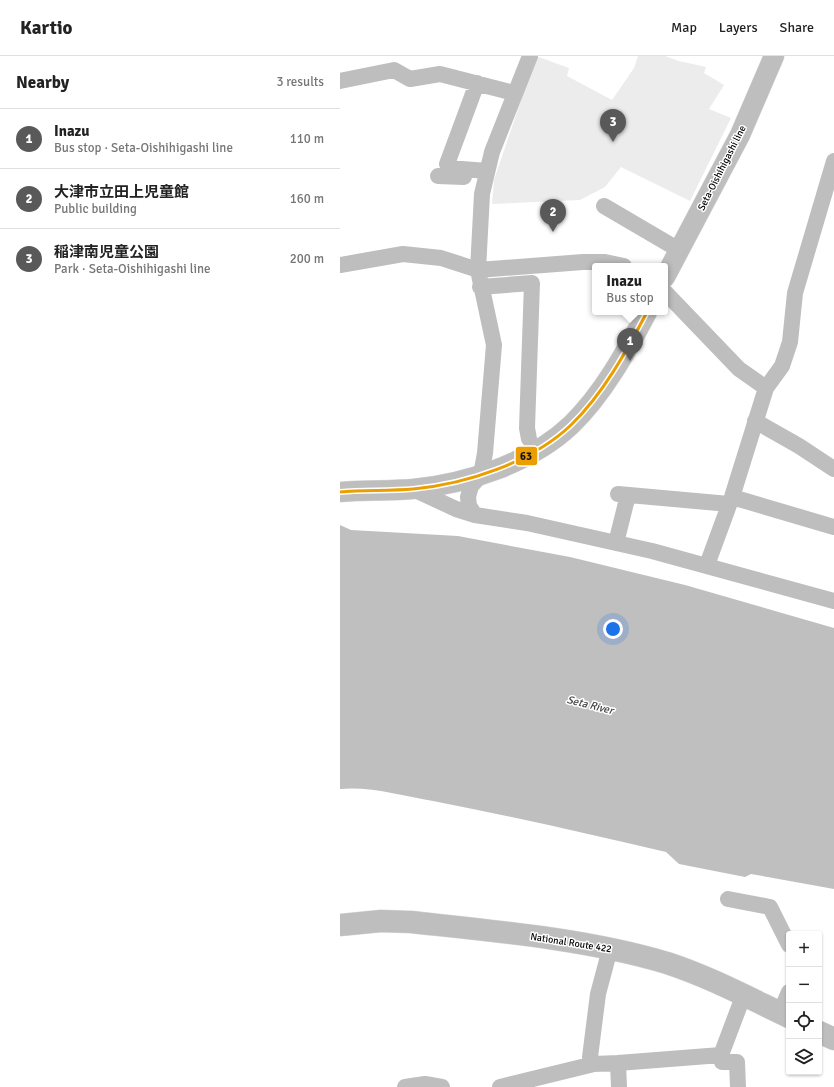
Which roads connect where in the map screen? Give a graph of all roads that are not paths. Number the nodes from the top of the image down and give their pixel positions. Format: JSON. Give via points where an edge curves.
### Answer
{"nodes":[{"id":1,"x":530,"y":56,"type":"edge"},
{"id":2,"x":774,"y":56,"type":"edge"},
{"id":3,"x":340,"y":81,"type":"edge"},
{"id":4,"x":477,"y":84,"type":"junction"},
{"id":5,"x":514,"y":93,"type":"junction"},
{"id":6,"x":834,"y":161,"type":"edge"},
{"id":7,"x":486,"y":174,"type":"junction"},
{"id":8,"x":438,"y":176,"type":"dead end"},
{"id":9,"x":604,"y":206,"type":"dead end"},
{"id":10,"x":679,"y":250,"type":"junction"},
{"id":11,"x":610,"y":263,"type":"edge"},
{"id":12,"x":340,"y":265,"type":"edge"},
{"id":13,"x":478,"y":270,"type":"junction"},
{"id":14,"x":668,"y":271,"type":"edge"},
{"id":15,"x":480,"y":287,"type":"junction"},
{"id":16,"x":668,"y":295,"type":"edge"},
{"id":17,"x":645,"y":315,"type":"edge"},
{"id":18,"x":766,"y":388,"type":"junction"},
{"id":19,"x":755,"y":421,"type":"junction"},
{"id":20,"x":529,"y":439,"type":"dead end"},
{"id":21,"x":834,"y":469,"type":"edge"},
{"id":22,"x":480,"y":475,"type":"junction"},
{"id":23,"x":413,"y":489,"type":"junction"},
{"id":24,"x":340,"y":492,"type":"edge"},
{"id":25,"x":731,"y":501,"type":"junction"},
{"id":26,"x":475,"y":515,"type":"junction"},
{"id":27,"x":834,"y":526,"type":"edge"},
{"id":28,"x":616,"y":543,"type":"junction"},
{"id":29,"x":707,"y":565,"type":"junction"},
{"id":30,"x":834,"y":601,"type":"edge"},
{"id":31,"x":728,"y":899,"type":"dead end"},
{"id":32,"x":340,"y":924,"type":"edge"},
{"id":33,"x":786,"y":939,"type":"edge"},
{"id":34,"x":610,"y":948,"type":"junction"},
{"id":35,"x":744,"y":994,"type":"junction"},
{"id":36,"x":787,"y":1003,"type":"edge"},
{"id":37,"x":784,"y":1015,"type":"edge"},
{"id":38,"x":822,"y":1033,"type":"edge"},
{"id":39,"x":834,"y":1039,"type":"edge"},
{"id":40,"x":721,"y":1055,"type":"junction"},
{"id":41,"x":594,"y":1064,"type":"junction"},
{"id":42,"x":618,"y":1064,"type":"junction"},
{"id":43,"x":405,"y":1087,"type":"edge"},
{"id":44,"x":442,"y":1087,"type":"edge"},
{"id":45,"x":500,"y":1087,"type":"edge"},
{"id":46,"x":619,"y":1087,"type":"edge"},
{"id":47,"x":738,"y":1087,"type":"edge"}],
"edges":[{"from":1,"to":5,"type":"street"},
{"from":2,"to":10,"type":"main road","name":"Seta-Oishihigashi line","via":[[740,135]]},
{"from":3,"to":4,"type":"street","via":[[394,70],[410,79],[440,74]]},
{"from":4,"to":5,"type":"street"},
{"from":4,"to":7,"type":"street","via":[[448,164],[449,168]]},
{"from":5,"to":7,"type":"street"},
{"from":6,"to":18,"type":"street","via":[[795,292],[790,342],[782,366]]},
{"from":7,"to":8,"type":"street"},
{"from":7,"to":13,"type":"street","via":[[482,194]]},
{"from":9,"to":10,"type":"street"},
{"from":10,"to":14,"type":"main road","name":"Seta-Oishihigashi line"},
{"from":11,"to":13,"type":"street","via":[[583,262]]},
{"from":12,"to":13,"type":"street","via":[[403,254],[441,258]]},
{"from":13,"to":15,"type":"street"},
{"from":15,"to":20,"type":"street","via":[[532,283],[527,428]]},
{"from":15,"to":22,"type":"street","via":[[494,345],[485,453]]},
{"from":16,"to":18,"type":"street","via":[[739,369]]},
{"from":17,"to":22,"type":"main road","via":[[610,377],[570,426],[529,454]]},
{"from":18,"to":19,"type":"street"},
{"from":19,"to":21,"type":"street","via":[[805,449]]},
{"from":19,"to":25,"type":"street"},
{"from":22,"to":23,"type":"main road"},
{"from":22,"to":26,"type":"street","via":[[471,486],[468,497],[469,506]]},
{"from":23,"to":24,"type":"main road"},
{"from":23,"to":26,"type":"street"},
{"from":25,"to":27,"type":"street"},
{"from":25,"to":28,"type":"street","via":[[623,495]]},
{"from":25,"to":29,"type":"street"},
{"from":26,"to":28,"type":"street","via":[[527,523]]},
{"from":28,"to":29,"type":"street"},
{"from":29,"to":30,"type":"street"},
{"from":31,"to":33,"type":"street","via":[[770,907]]},
{"from":32,"to":34,"type":"highway","name":"National Route 422","via":[[411,922]]},
{"from":34,"to":35,"type":"highway","name":"National Route 422","via":[[673,966]]},
{"from":34,"to":41,"type":"street","via":[[597,1002],[590,1057]]},
{"from":35,"to":37,"type":"highway","name":"National Route 422"},
{"from":35,"to":40,"type":"street"},
{"from":36,"to":37,"type":"street"},
{"from":38,"to":39,"type":"highway"},
{"from":40,"to":42,"type":"street"},
{"from":40,"to":47,"type":"street","via":[[722,1062],[737,1062]]},
{"from":41,"to":42,"type":"street"},
{"from":41,"to":45,"type":"street"},
{"from":42,"to":46,"type":"street"},
{"from":43,"to":44,"type":"street","via":[[425,1084]]}]}
